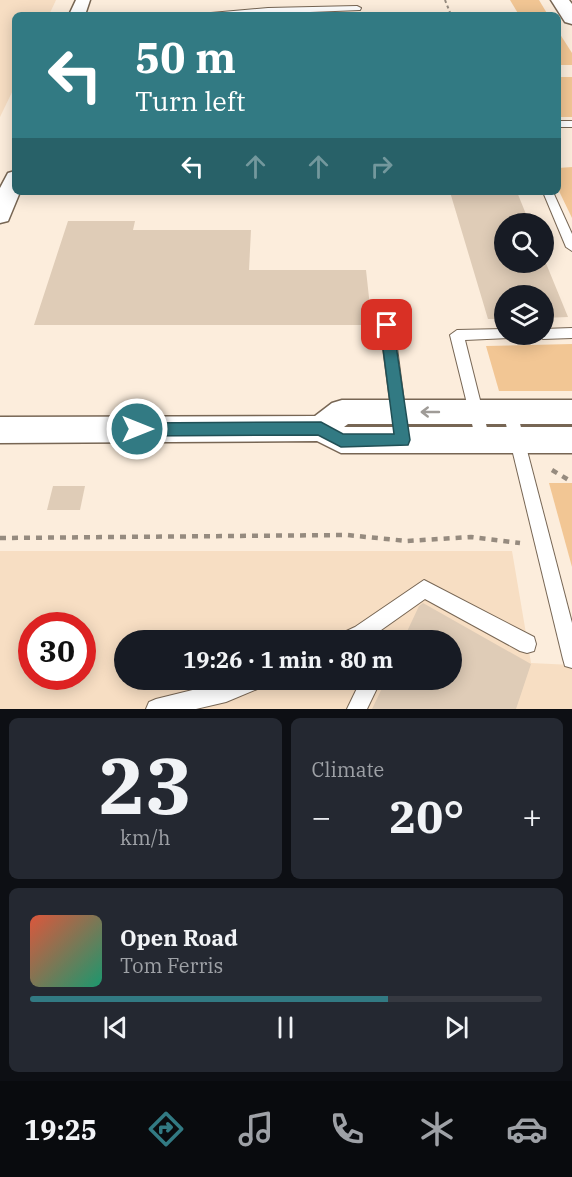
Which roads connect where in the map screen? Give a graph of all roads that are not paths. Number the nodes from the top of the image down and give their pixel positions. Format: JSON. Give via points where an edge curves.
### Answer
{"nodes":[{"id":1,"x":268,"y":0,"type":"edge"},
{"id":2,"x":560,"y":0,"type":"edge"},
{"id":3,"x":356,"y":8,"type":"edge"},
{"id":4,"x":268,"y":10,"type":"junction"},
{"id":5,"x":245,"y":12,"type":"edge"},
{"id":6,"x":572,"y":18,"type":"edge"},
{"id":7,"x":12,"y":185,"type":"edge"},
{"id":8,"x":549,"y":195,"type":"edge"},
{"id":9,"x":0,"y":216,"type":"edge"},
{"id":10,"x":572,"y":247,"type":"edge"},
{"id":11,"x":387,"y":325,"type":"dead end"},
{"id":12,"x":572,"y":333,"type":"edge"},
{"id":13,"x":494,"y":334,"type":"edge"},
{"id":14,"x":554,"y":334,"type":"edge"},
{"id":15,"x":572,"y":412,"type":"edge"},
{"id":16,"x":400,"y":426,"type":"junction"},
{"id":17,"x":480,"y":426,"type":"junction"},
{"id":18,"x":513,"y":426,"type":"junction"},
{"id":19,"x":0,"y":430,"type":"edge"},
{"id":20,"x":572,"y":440,"type":"edge"},
{"id":21,"x":368,"y":630,"type":"edge"},
{"id":22,"x":527,"y":644,"type":"dead end"},
{"id":23,"x":572,"y":659,"type":"edge"},
{"id":24,"x":231,"y":690,"type":"edge"},
{"id":25,"x":366,"y":690,"type":"edge"},
{"id":26,"x":156,"y":709,"type":"edge"},
{"id":27,"x":357,"y":709,"type":"edge"}],
"edges":[{"from":1,"to":4,"type":"lane"},
{"from":2,"to":6,"type":"main road"},
{"from":3,"to":4,"type":"lane"},
{"from":4,"to":5,"type":"lane"},
{"from":7,"to":9,"type":"street"},
{"from":8,"to":10,"type":"lane"},
{"from":11,"to":16,"type":"lane"},
{"from":12,"to":14,"type":"lane"},
{"from":13,"to":17,"type":"lane","via":[[457,335]]},
{"from":15,"to":18,"type":"street"},
{"from":16,"to":17,"type":"street"},
{"from":16,"to":19,"type":"street","via":[[341,440],[321,428]]},
{"from":17,"to":18,"type":"street"},
{"from":18,"to":20,"type":"street"},
{"from":18,"to":23,"type":"lane"},
{"from":21,"to":22,"type":"lane","via":[[424,589]]},
{"from":24,"to":26,"type":"lane"},
{"from":25,"to":27,"type":"lane"}]}
